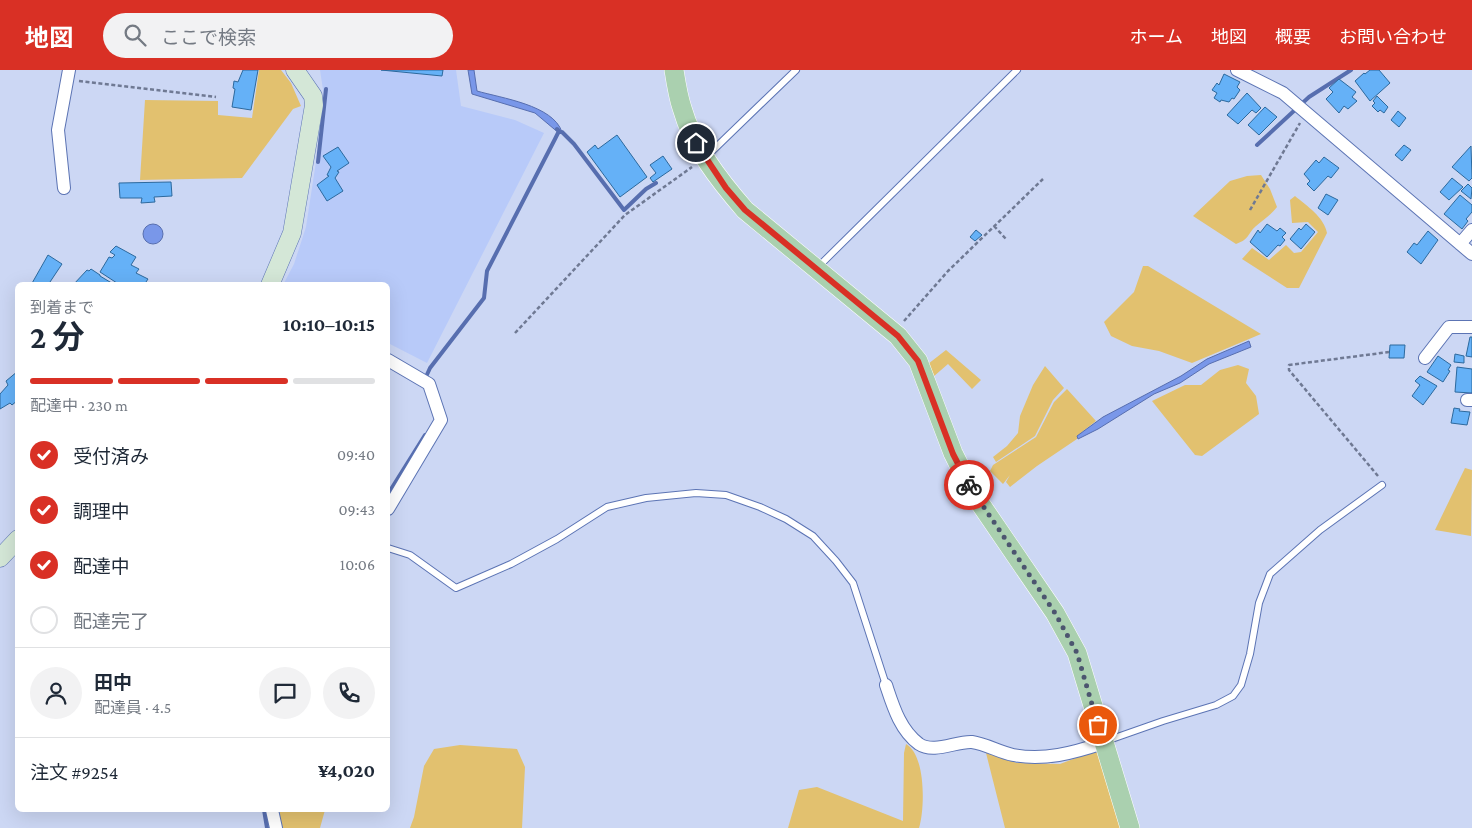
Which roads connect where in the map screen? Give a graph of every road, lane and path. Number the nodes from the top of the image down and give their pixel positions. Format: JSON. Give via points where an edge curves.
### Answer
{"nodes":[{"id":1,"x":674,"y":70,"type":"edge"},
{"id":2,"x":796,"y":70,"type":"edge"},
{"id":3,"x":1017,"y":70,"type":"edge"},
{"id":4,"x":1237,"y":70,"type":"edge"},
{"id":5,"x":301,"y":73,"type":"edge"},
{"id":6,"x":68,"y":75,"type":"edge"},
{"id":7,"x":216,"y":98,"type":"dead end"},
{"id":8,"x":1306,"y":113,"type":"junction"},
{"id":9,"x":705,"y":158,"type":"junction"},
{"id":10,"x":1043,"y":179,"type":"dead end"},
{"id":11,"x":64,"y":188,"type":"dead end"},
{"id":12,"x":1250,"y":210,"type":"dead end"},
{"id":13,"x":994,"y":226,"type":"junction"},
{"id":14,"x":1472,"y":230,"type":"edge"},
{"id":15,"x":1006,"y":239,"type":"dead end"},
{"id":16,"x":1460,"y":244,"type":"junction"},
{"id":17,"x":1472,"y":254,"type":"edge"},
{"id":18,"x":817,"y":269,"type":"junction"},
{"id":19,"x":271,"y":282,"type":"edge"},
{"id":20,"x":1472,"y":327,"type":"edge"},
{"id":21,"x":515,"y":333,"type":"dead end"},
{"id":22,"x":894,"y":333,"type":"junction"},
{"id":23,"x":1389,"y":352,"type":"dead end"},
{"id":24,"x":1424,"y":358,"type":"dead end"},
{"id":25,"x":390,"y":361,"type":"edge"},
{"id":26,"x":1382,"y":485,"type":"joint"},
{"id":27,"x":390,"y":506,"type":"edge"},
{"id":28,"x":15,"y":542,"type":"edge"},
{"id":29,"x":390,"y":549,"type":"edge"},
{"id":30,"x":0,"y":558,"type":"edge"},
{"id":31,"x":886,"y":685,"type":"joint"},
{"id":32,"x":1103,"y":743,"type":"junction"},
{"id":33,"x":272,"y":812,"type":"edge"},
{"id":34,"x":276,"y":828,"type":"edge"},
{"id":35,"x":1130,"y":828,"type":"edge"}],
"edges":[{"from":1,"to":9,"type":"main road","via":[[682,109]]},
{"from":2,"to":9,"type":"lane"},
{"from":3,"to":18,"type":"lane"},
{"from":4,"to":8,"type":"street","via":[[1283,94]]},
{"from":5,"to":19,"type":"street","via":[[314,105],[292,233]]},
{"from":6,"to":7,"type":"path"},
{"from":6,"to":11,"type":"street","via":[[58,130]]},
{"from":8,"to":12,"type":"path"},
{"from":8,"to":16,"type":"street"},
{"from":9,"to":18,"type":"main road","via":[[745,210]]},
{"from":9,"to":21,"type":"path","via":[[626,215]]},
{"from":10,"to":13,"type":"path"},
{"from":13,"to":15,"type":"path"},
{"from":13,"to":22,"type":"path","via":[[948,271]]},
{"from":14,"to":16,"type":"street"},
{"from":16,"to":17,"type":"street"},
{"from":18,"to":22,"type":"main road"},
{"from":20,"to":24,"type":"street","via":[[1449,327]]},
{"from":22,"to":32,"type":"main road","via":[[918,361],[953,454],[973,493],[1055,613],[1077,653]]},
{"from":23,"to":26,"type":"path","via":[[1289,365],[1289,370],[1385,484]]},
{"from":25,"to":27,"type":"street","via":[[429,384],[441,420]]},
{"from":26,"to":32,"type":"lane","via":[[1320,530],[1270,574],[1259,602],[1241,685],[1233,696],[1216,705]]},
{"from":28,"to":30,"type":"street"},
{"from":29,"to":31,"type":"lane","via":[[410,555],[456,588],[511,564],[607,506],[688,494],[726,495],[786,519],[813,536],[836,561],[853,583]]},
{"from":31,"to":32,"type":"street","via":[[906,732],[921,746],[972,742],[1011,755],[1036,758],[1072,754]]},
{"from":32,"to":35,"type":"main road"},
{"from":33,"to":34,"type":"street"}]}
